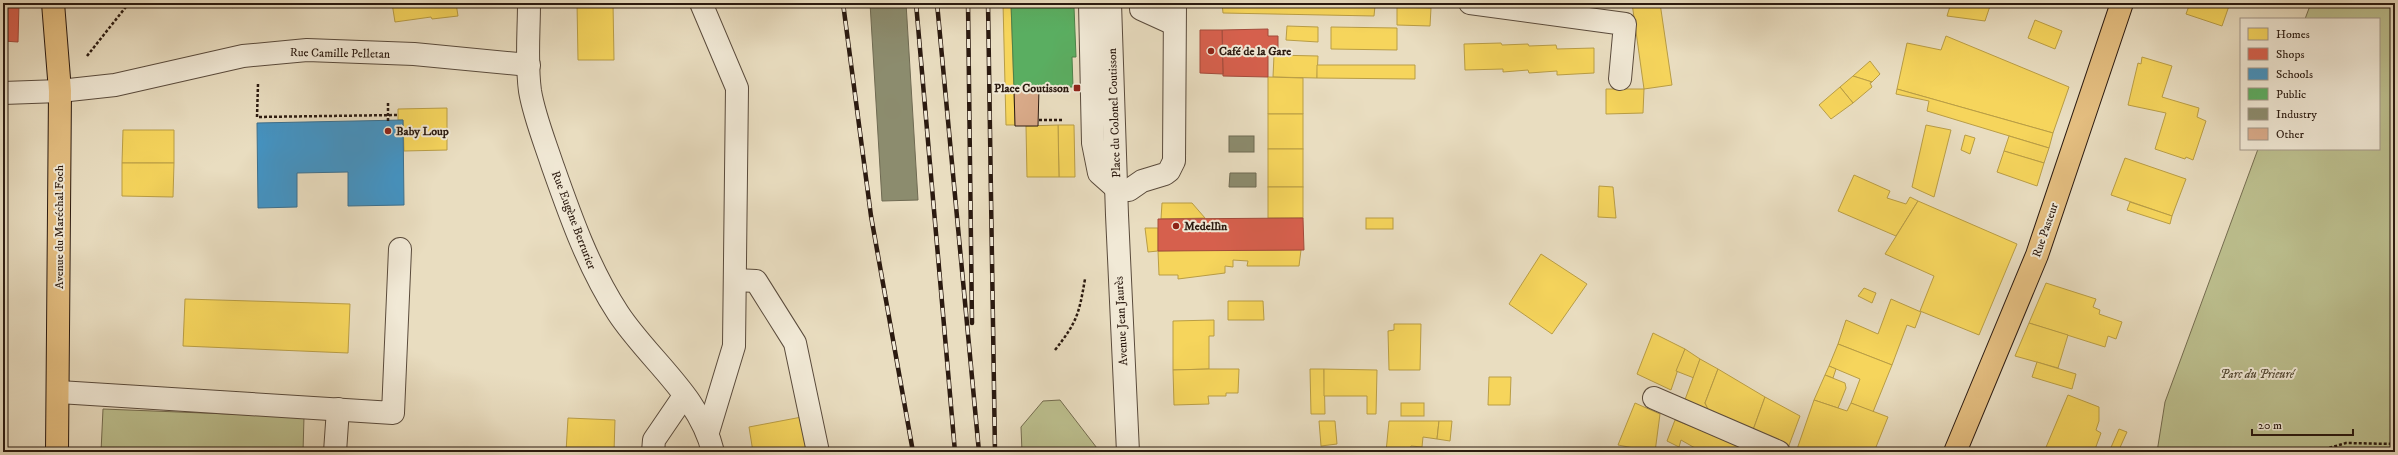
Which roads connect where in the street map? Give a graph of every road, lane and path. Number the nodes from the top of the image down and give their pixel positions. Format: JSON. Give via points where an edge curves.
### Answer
{"nodes":[{"id":1,"x":53,"y":3,"type":"edge"},
{"id":2,"x":129,"y":3,"type":"edge"},
{"id":3,"x":529,"y":3,"type":"edge"},
{"id":4,"x":701,"y":3,"type":"edge"},
{"id":5,"x":1090,"y":3,"type":"edge"},
{"id":6,"x":1110,"y":3,"type":"edge"},
{"id":7,"x":1141,"y":3,"type":"edge"},
{"id":8,"x":1470,"y":3,"type":"edge"},
{"id":9,"x":2122,"y":3,"type":"edge"},
{"id":10,"x":1174,"y":13,"type":"edge"},
{"id":11,"x":259,"y":55,"type":"junction"},
{"id":12,"x":528,"y":65,"type":"junction"},
{"id":13,"x":1620,"y":79,"type":"dead end"},
{"id":14,"x":60,"y":91,"type":"junction"},
{"id":15,"x":3,"y":92,"type":"edge"},
{"id":16,"x":388,"y":103,"type":"dead end"},
{"id":17,"x":388,"y":115,"type":"junction"},
{"id":18,"x":398,"y":115,"type":"dead end"},
{"id":19,"x":1039,"y":120,"type":"dead end"},
{"id":20,"x":1067,"y":120,"type":"dead end"},
{"id":21,"x":388,"y":121,"type":"dead end"},
{"id":22,"x":1117,"y":189,"type":"junction"},
{"id":23,"x":400,"y":249,"type":"dead end"},
{"id":24,"x":1085,"y":279,"type":"dead end"},
{"id":25,"x":735,"y":280,"type":"junction"},
{"id":26,"x":1055,"y":350,"type":"dead end"},
{"id":27,"x":58,"y":392,"type":"junction"},
{"id":28,"x":684,"y":396,"type":"junction"},
{"id":29,"x":1654,"y":398,"type":"dead end"},
{"id":30,"x":338,"y":409,"type":"junction"},
{"id":31,"x":710,"y":442,"type":"edge"},
{"id":32,"x":2395,"y":444,"type":"edge"},
{"id":33,"x":58,"y":452,"type":"edge"},
{"id":34,"x":335,"y":452,"type":"edge"},
{"id":35,"x":653,"y":452,"type":"edge"},
{"id":36,"x":818,"y":452,"type":"edge"},
{"id":37,"x":1128,"y":452,"type":"edge"},
{"id":38,"x":1779,"y":452,"type":"edge"},
{"id":39,"x":1955,"y":452,"type":"edge"},
{"id":40,"x":2315,"y":452,"type":"edge"}],
"edges":[{"from":1,"to":14,"type":"main road","name":"Avenue du Maréchal Foch"},
{"from":2,"to":14,"type":"path"},
{"from":3,"to":12,"type":"street","name":"Rue Eugène Berrurier"},
{"from":4,"to":25,"type":"street","via":[[737,88]]},
{"from":5,"to":22,"type":"street","via":[[1092,144],[1099,173]]},
{"from":6,"to":22,"type":"street","name":"Place du Colonel Coutisson"},
{"from":7,"to":10,"type":"street","via":[[1141,9]]},
{"from":8,"to":13,"type":"street","via":[[1625,24]]},
{"from":9,"to":39,"type":"main road","name":"Rue Pasteur","via":[[2037,255]]},
{"from":10,"to":22,"type":"street","name":"Place du Colonel Coutisson","via":[[1174,161],[1165,174],[1142,181],[1129,190]]},
{"from":11,"to":12,"type":"street","name":"Rue Camille Pelletan","via":[[307,50],[414,54]]},
{"from":11,"to":14,"type":"street","name":"Rue Camille Pelletan","via":[[243,56],[115,86]]},
{"from":11,"to":17,"type":"path","via":[[257,117]]},
{"from":12,"to":28,"type":"street","name":"Rue Eugène Berrurier","via":[[530,92],[540,130],[574,226],[597,279],[618,314]]},
{"from":14,"to":15,"type":"street","name":"Rue Camille Pelletan"},
{"from":14,"to":27,"type":"main road","name":"Avenue du Maréchal Foch"},
{"from":16,"to":17,"type":"path"},
{"from":17,"to":18,"type":"path"},
{"from":17,"to":21,"type":"path"},
{"from":19,"to":20,"type":"path"},
{"from":22,"to":37,"type":"street","name":"Avenue Jean Jaurès"},
{"from":23,"to":30,"type":"street","via":[[393,413]]},
{"from":24,"to":26,"type":"path","via":[[1079,312],[1073,327]]},
{"from":25,"to":31,"type":"street","via":[[734,346]]},
{"from":25,"to":36,"type":"street","via":[[756,281],[795,343]]},
{"from":27,"to":30,"type":"street"},
{"from":27,"to":33,"type":"main road","name":"Avenue du Maréchal Foch"},
{"from":28,"to":31,"type":"street","name":"Rue Eugène Berrurier"},
{"from":28,"to":35,"type":"street","via":[[654,440]]},
{"from":29,"to":38,"type":"street"},
{"from":30,"to":34,"type":"street"},
{"from":32,"to":40,"type":"path","via":[[2346,443]]}]}
